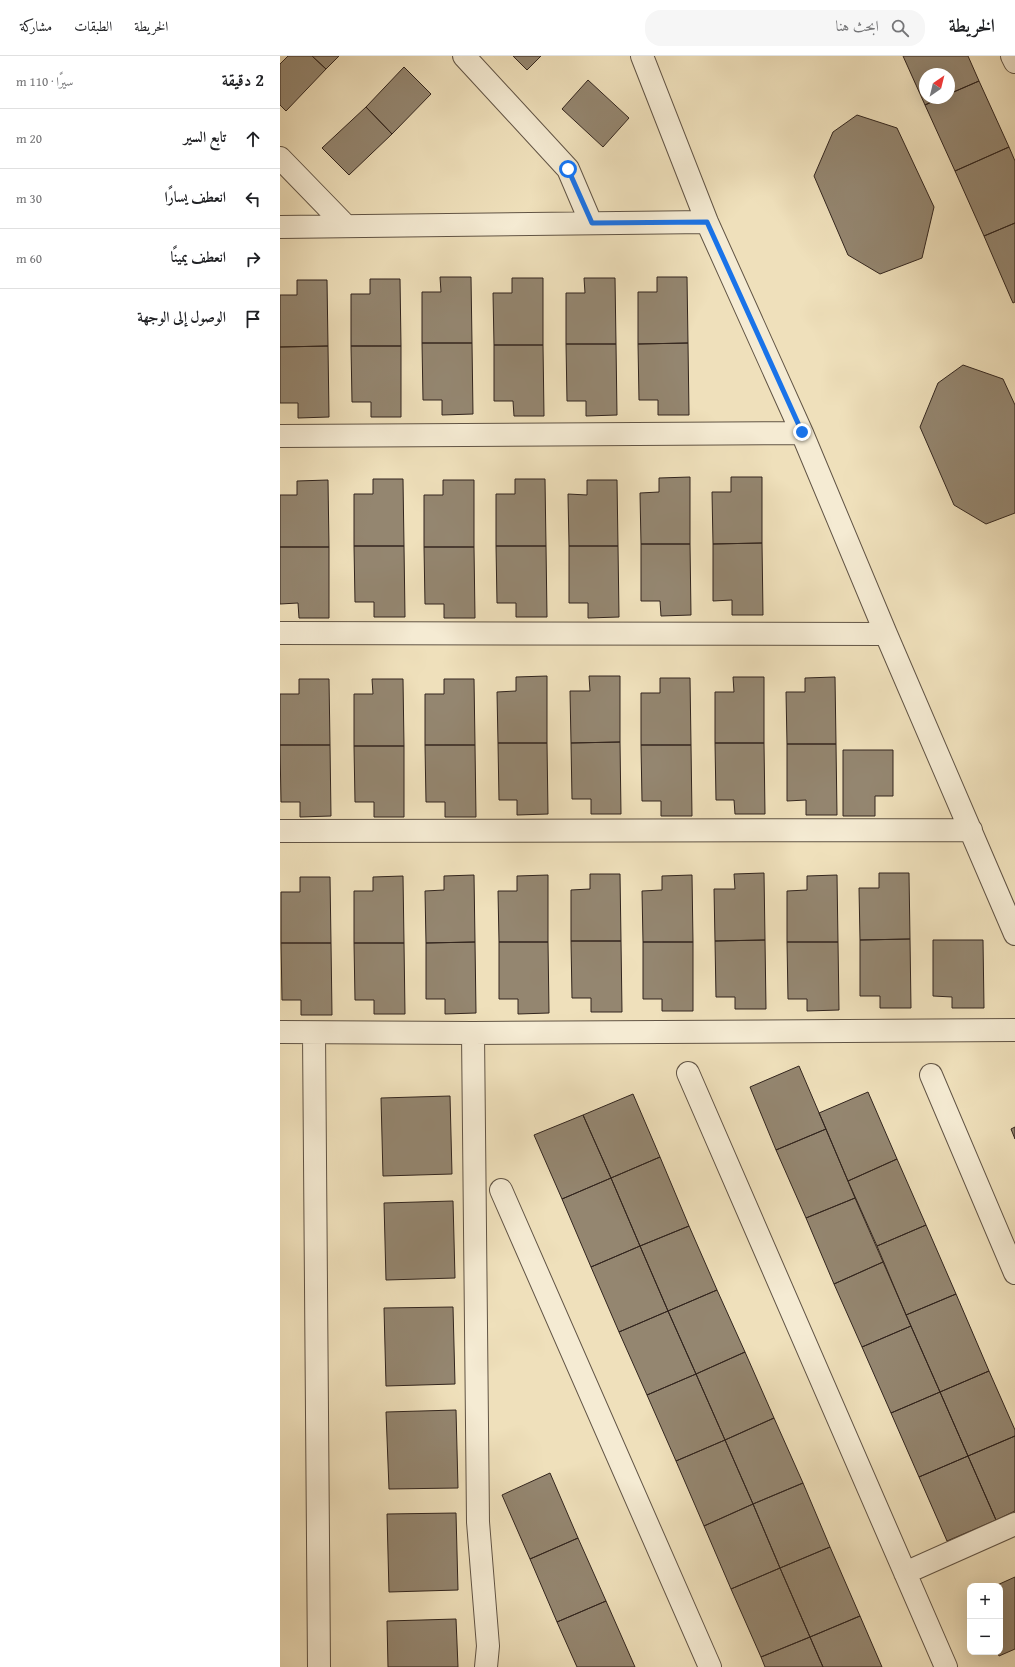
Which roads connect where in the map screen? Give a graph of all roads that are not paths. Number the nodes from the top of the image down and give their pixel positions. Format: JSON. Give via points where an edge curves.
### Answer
{"nodes":[{"id":1,"x":464,"y":56,"type":"edge"},
{"id":2,"x":642,"y":56,"type":"edge"},
{"id":3,"x":1012,"y":56,"type":"edge"},
{"id":4,"x":1015,"y":62,"type":"edge"},
{"id":5,"x":280,"y":158,"type":"edge"},
{"id":6,"x":707,"y":222,"type":"junction"},
{"id":7,"x":592,"y":223,"type":"junction"},
{"id":8,"x":346,"y":226,"type":"junction"},
{"id":9,"x":280,"y":227,"type":"edge"},
{"id":10,"x":802,"y":432,"type":"junction"},
{"id":11,"x":280,"y":436,"type":"edge"},
{"id":12,"x":280,"y":633,"type":"edge"},
{"id":13,"x":886,"y":634,"type":"junction"},
{"id":14,"x":971,"y":830,"type":"junction"},
{"id":15,"x":280,"y":831,"type":"edge"},
{"id":16,"x":1015,"y":934,"type":"edge"},
{"id":17,"x":1015,"y":1030,"type":"edge"},
{"id":18,"x":280,"y":1032,"type":"edge"},
{"id":19,"x":314,"y":1033,"type":"junction"},
{"id":20,"x":472,"y":1033,"type":"junction"},
{"id":21,"x":688,"y":1072,"type":"dead end"},
{"id":22,"x":931,"y":1075,"type":"dead end"},
{"id":23,"x":501,"y":1190,"type":"dead end"},
{"id":24,"x":1015,"y":1273,"type":"edge"},
{"id":25,"x":1015,"y":1524,"type":"edge"},
{"id":26,"x":905,"y":1573,"type":"junction"},
{"id":27,"x":319,"y":1667,"type":"edge"},
{"id":28,"x":486,"y":1667,"type":"edge"},
{"id":29,"x":710,"y":1667,"type":"edge"},
{"id":30,"x":946,"y":1667,"type":"edge"}],
"edges":[{"from":1,"to":7,"type":"street","via":[[568,169]]},
{"from":2,"to":6,"type":"street"},
{"from":3,"to":4,"type":"street"},
{"from":5,"to":8,"type":"street"},
{"from":6,"to":7,"type":"street"},
{"from":6,"to":10,"type":"street"},
{"from":7,"to":8,"type":"street"},
{"from":8,"to":9,"type":"street"},
{"from":10,"to":11,"type":"street"},
{"from":10,"to":13,"type":"street"},
{"from":12,"to":13,"type":"street"},
{"from":13,"to":14,"type":"street"},
{"from":14,"to":15,"type":"street"},
{"from":14,"to":16,"type":"street"},
{"from":17,"to":20,"type":"street"},
{"from":18,"to":19,"type":"street"},
{"from":19,"to":20,"type":"street"},
{"from":19,"to":27,"type":"street"},
{"from":20,"to":28,"type":"street","via":[[478,1522],[488,1646]]},
{"from":21,"to":26,"type":"street"},
{"from":22,"to":24,"type":"street"},
{"from":23,"to":29,"type":"street"},
{"from":25,"to":26,"type":"street"},
{"from":26,"to":30,"type":"street"}]}
